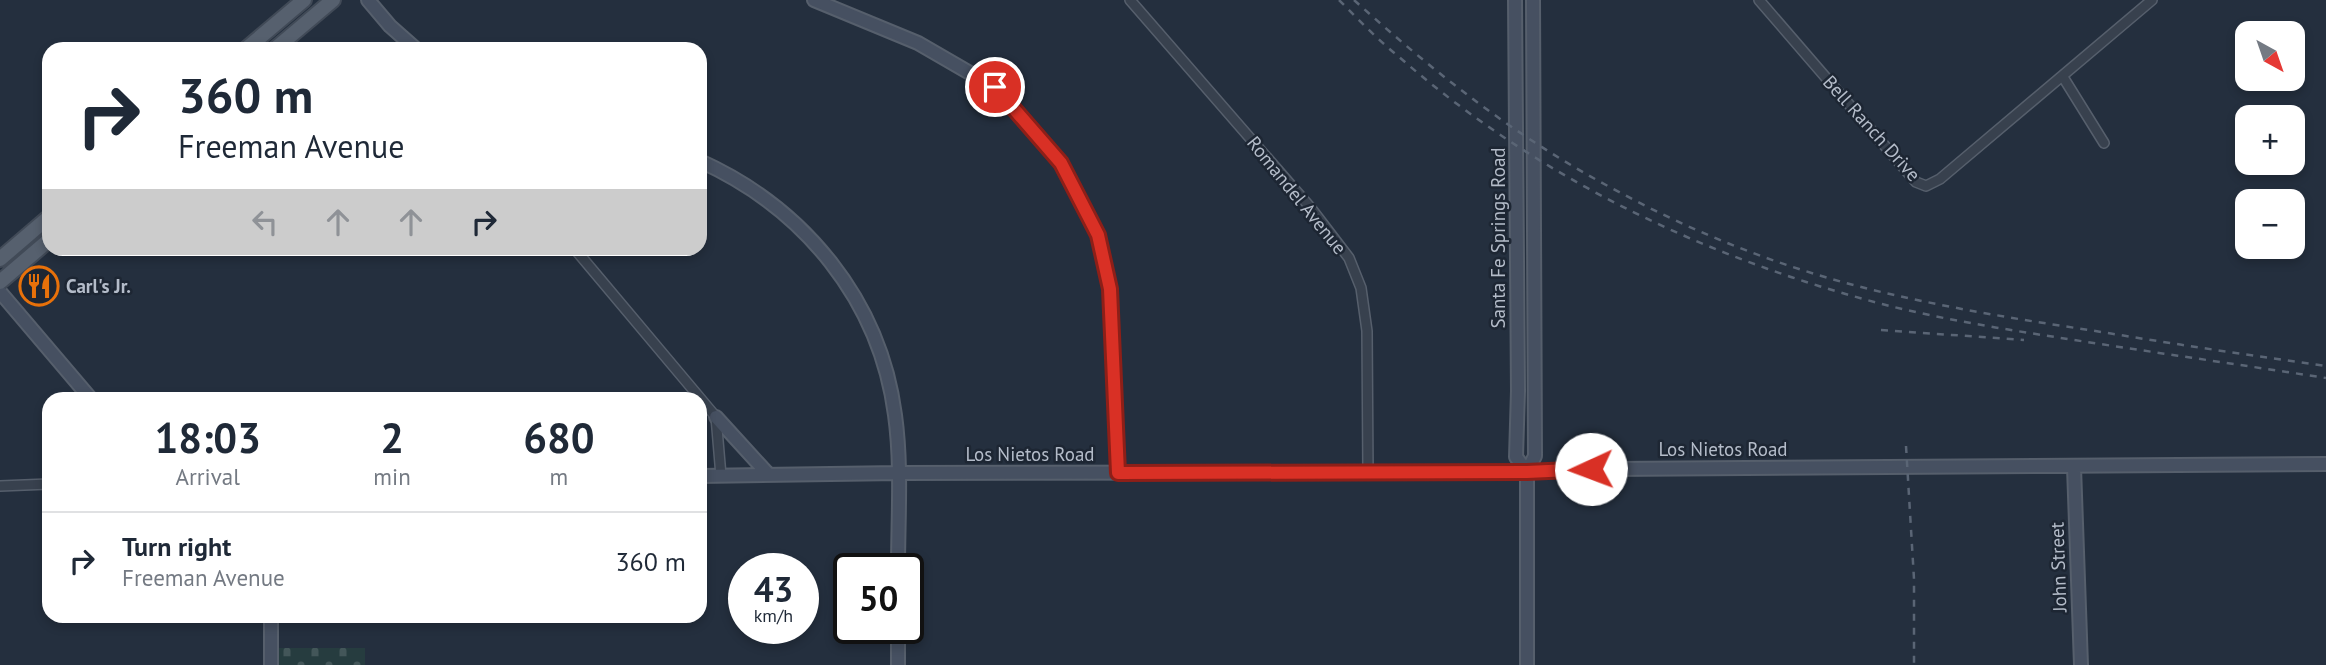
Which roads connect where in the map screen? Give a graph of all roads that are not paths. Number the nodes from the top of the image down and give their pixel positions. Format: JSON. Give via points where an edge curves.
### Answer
{"nodes":[{"id":1,"x":304,"y":0,"type":"edge"},
{"id":2,"x":333,"y":0,"type":"edge"},
{"id":3,"x":368,"y":0,"type":"edge"},
{"id":4,"x":814,"y":0,"type":"edge"},
{"id":5,"x":1130,"y":0,"type":"edge"},
{"id":6,"x":1515,"y":0,"type":"edge"},
{"id":7,"x":1533,"y":0,"type":"edge"},
{"id":8,"x":1759,"y":0,"type":"edge"},
{"id":9,"x":2152,"y":0,"type":"edge"},
{"id":10,"x":254,"y":42,"type":"edge"},
{"id":11,"x":283,"y":42,"type":"edge"},
{"id":12,"x":408,"y":42,"type":"edge"},
{"id":13,"x":2063,"y":77,"type":"junction"},
{"id":14,"x":2104,"y":143,"type":"dead end"},
{"id":15,"x":707,"y":165,"type":"edge"},
{"id":16,"x":42,"y":223,"type":"edge"},
{"id":17,"x":42,"y":246,"type":"edge"},
{"id":18,"x":581,"y":256,"type":"edge"},
{"id":19,"x":0,"y":259,"type":"edge"},
{"id":20,"x":0,"y":282,"type":"edge"},
{"id":21,"x":0,"y":292,"type":"edge"},
{"id":22,"x":1518,"y":340,"type":"junction"},
{"id":23,"x":1534,"y":341,"type":"junction"},
{"id":24,"x":85,"y":392,"type":"edge"},
{"id":25,"x":695,"y":392,"type":"edge"},
{"id":26,"x":707,"y":406,"type":"edge"},
{"id":27,"x":716,"y":417,"type":"junction"},
{"id":28,"x":2326,"y":464,"type":"edge"},
{"id":29,"x":2074,"y":467,"type":"junction"},
{"id":30,"x":1527,"y":472,"type":"junction"},
{"id":31,"x":899,"y":473,"type":"junction"},
{"id":32,"x":1118,"y":473,"type":"junction"},
{"id":33,"x":1368,"y":473,"type":"junction"},
{"id":34,"x":769,"y":475,"type":"junction"},
{"id":35,"x":707,"y":476,"type":"edge"},
{"id":36,"x":721,"y":476,"type":"junction"},
{"id":37,"x":42,"y":484,"type":"edge"},
{"id":38,"x":0,"y":485,"type":"edge"},
{"id":39,"x":898,"y":553,"type":"edge"},
{"id":40,"x":271,"y":623,"type":"edge"},
{"id":41,"x":898,"y":644,"type":"edge"},
{"id":42,"x":271,"y":665,"type":"edge"},
{"id":43,"x":898,"y":665,"type":"edge"},
{"id":44,"x":1527,"y":665,"type":"edge"},
{"id":45,"x":2081,"y":665,"type":"edge"}],
"edges":[{"from":1,"to":10,"type":"main road"},
{"from":2,"to":11,"type":"main road"},
{"from":3,"to":12,"type":"main road"},
{"from":4,"to":32,"type":"main road","via":[[918,43],[995,87],[1061,163],[1098,235],[1110,289]]},
{"from":5,"to":33,"type":"street","name":"Romandel Avenue","via":[[1349,258],[1361,288],[1367,331]]},
{"from":6,"to":22,"type":"main road","name":"Santa Fe Springs Road"},
{"from":7,"to":23,"type":"main road","name":"Santa Fe Springs Road"},
{"from":8,"to":13,"type":"street","name":"Bell Ranch Drive","via":[[1916,182],[1926,186]]},
{"from":9,"to":13,"type":"street","name":"Bell Ranch Drive"},
{"from":13,"to":14,"type":"street"},
{"from":15,"to":31,"type":"main road","via":[[756,190],[798,225],[852,292],[886,372]]},
{"from":16,"to":19,"type":"main road"},
{"from":17,"to":20,"type":"main road"},
{"from":18,"to":25,"type":"street"},
{"from":21,"to":24,"type":"main road"},
{"from":22,"to":23,"type":"main road"},
{"from":22,"to":30,"type":"main road","name":"Santa Fe Springs Road","via":[[1516,457]]},
{"from":23,"to":30,"type":"main road","name":"Santa Fe Springs Road","via":[[1535,456]]},
{"from":26,"to":27,"type":"street"},
{"from":27,"to":34,"type":"main road"},
{"from":27,"to":36,"type":"street"},
{"from":28,"to":29,"type":"main road","name":"Los Nietos Road"},
{"from":29,"to":30,"type":"main road","name":"Los Nietos Road"},
{"from":29,"to":45,"type":"main road","name":"John Street"},
{"from":30,"to":33,"type":"main road","name":"Los Nietos Road"},
{"from":30,"to":44,"type":"main road","name":"Santa Fe Springs Road"},
{"from":31,"to":32,"type":"main road","name":"Los Nietos Road"},
{"from":31,"to":34,"type":"main road","name":"Los Nietos Road"},
{"from":31,"to":39,"type":"main road"},
{"from":32,"to":33,"type":"main road","name":"Los Nietos Road"},
{"from":34,"to":36,"type":"main road","name":"Los Nietos Road"},
{"from":35,"to":36,"type":"main road","name":"Los Nietos Road"},
{"from":37,"to":38,"type":"street"},
{"from":40,"to":42,"type":"main road"},
{"from":41,"to":43,"type":"main road"}]}
